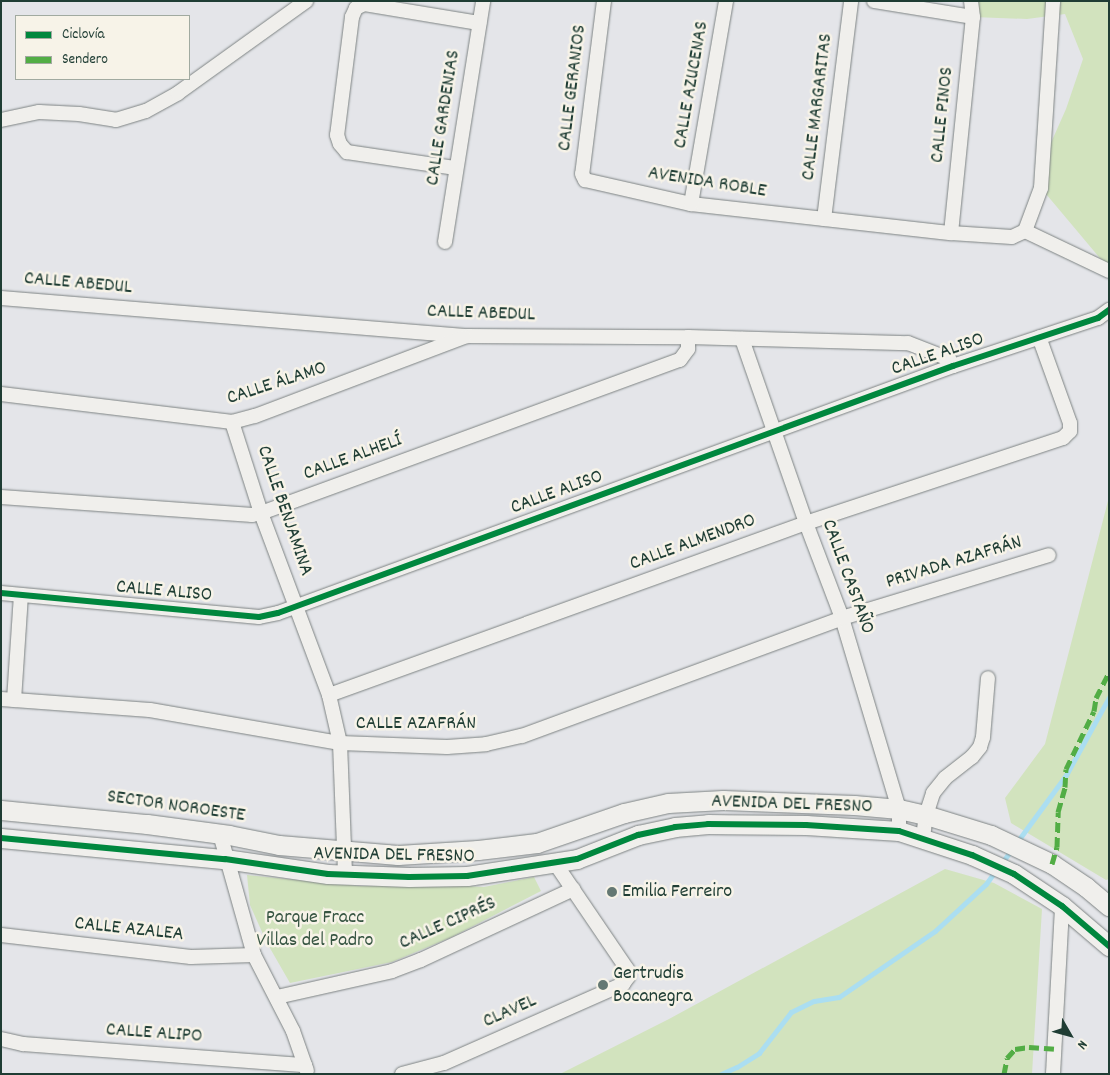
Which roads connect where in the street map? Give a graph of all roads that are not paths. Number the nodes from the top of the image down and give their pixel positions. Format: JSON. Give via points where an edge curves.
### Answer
{"nodes":[{"id":1,"x":306,"y":1,"type":"edge"},
{"id":2,"x":483,"y":1,"type":"edge"},
{"id":3,"x":604,"y":1,"type":"edge"},
{"id":4,"x":726,"y":1,"type":"edge"},
{"id":5,"x":851,"y":1,"type":"edge"},
{"id":6,"x":874,"y":1,"type":"edge"},
{"id":7,"x":971,"y":1,"type":"edge"},
{"id":8,"x":1053,"y":1,"type":"edge"},
{"id":9,"x":354,"y":5,"type":"edge"},
{"id":10,"x":973,"y":17,"type":"junction"},
{"id":11,"x":480,"y":23,"type":"junction"},
{"id":12,"x":1,"y":120,"type":"edge"},
{"id":13,"x":456,"y":168,"type":"junction"},
{"id":14,"x":585,"y":180,"type":"joint"},
{"id":15,"x":691,"y":204,"type":"junction"},
{"id":16,"x":824,"y":218,"type":"junction"},
{"id":17,"x":1025,"y":230,"type":"junction"},
{"id":18,"x":951,"y":233,"type":"junction"},
{"id":19,"x":445,"y":242,"type":"dead end"},
{"id":20,"x":1109,"y":271,"type":"edge"},
{"id":21,"x":1,"y":298,"type":"edge"},
{"id":22,"x":1109,"y":310,"type":"edge"},
{"id":23,"x":467,"y":336,"type":"junction"},
{"id":24,"x":1039,"y":337,"type":"junction"},
{"id":25,"x":688,"y":338,"type":"junction"},
{"id":26,"x":742,"y":339,"type":"junction"},
{"id":27,"x":953,"y":366,"type":"junction"},
{"id":28,"x":1,"y":394,"type":"edge"},
{"id":29,"x":232,"y":422,"type":"junction"},
{"id":30,"x":773,"y":431,"type":"junction"},
{"id":31,"x":1,"y":497,"type":"edge"},
{"id":32,"x":261,"y":513,"type":"junction"},
{"id":33,"x":806,"y":523,"type":"junction"},
{"id":34,"x":1049,"y":555,"type":"dead end"},
{"id":35,"x":1,"y":594,"type":"edge"},
{"id":36,"x":21,"y":595,"type":"junction"},
{"id":37,"x":296,"y":606,"type":"junction"},
{"id":38,"x":842,"y":618,"type":"junction"},
{"id":39,"x":988,"y":678,"type":"dead end"},
{"id":40,"x":329,"y":695,"type":"junction"},
{"id":41,"x":8,"y":699,"type":"edge"},
{"id":42,"x":340,"y":743,"type":"junction"},
{"id":43,"x":899,"y":809,"type":"junction"},
{"id":44,"x":1,"y":810,"type":"edge"},
{"id":45,"x":926,"y":815,"type":"junction"},
{"id":46,"x":899,"y":832,"type":"junction"},
{"id":47,"x":220,"y":834,"type":"junction"},
{"id":48,"x":1,"y":838,"type":"edge"},
{"id":49,"x":923,"y":838,"type":"junction"},
{"id":50,"x":344,"y":852,"type":"junction"},
{"id":51,"x":225,"y":859,"type":"junction"},
{"id":52,"x":555,"y":862,"type":"junction"},
{"id":53,"x":345,"y":876,"type":"junction"},
{"id":54,"x":573,"y":889,"type":"junction"},
{"id":55,"x":1062,"y":906,"type":"junction"},
{"id":56,"x":1109,"y":906,"type":"edge"},
{"id":57,"x":1,"y":935,"type":"edge"},
{"id":58,"x":1109,"y":946,"type":"edge"},
{"id":59,"x":254,"y":954,"type":"junction"},
{"id":60,"x":277,"y":997,"type":"junction"},
{"id":61,"x":1,"y":1039,"type":"edge"},
{"id":62,"x":306,"y":1070,"type":"edge"},
{"id":63,"x":402,"y":1074,"type":"edge"},
{"id":64,"x":1053,"y":1074,"type":"edge"}],
"edges":[{"from":1,"to":12,"type":"street","via":[[178,93],[146,111],[116,120],[39,112]]},
{"from":2,"to":11,"type":"street","name":"CALLE GARDENIAS"},
{"from":3,"to":14,"type":"street","name":"CALLE GERANIOS","via":[[582,174]]},
{"from":4,"to":15,"type":"street","name":"CALLE AZUCENAS"},
{"from":5,"to":16,"type":"street","name":"CALLE MARGARITAS"},
{"from":6,"to":10,"type":"street"},
{"from":7,"to":10,"type":"street","name":"CALLE PINOS"},
{"from":8,"to":17,"type":"street","via":[[1041,188]]},
{"from":9,"to":11,"type":"street"},
{"from":9,"to":13,"type":"street","via":[[338,125],[340,144],[347,152]]},
{"from":10,"to":18,"type":"street","name":"CALLE PINOS"},
{"from":11,"to":13,"type":"street","name":"CALLE GARDENIAS"},
{"from":13,"to":19,"type":"street","name":"CALLE GARDENIAS"},
{"from":14,"to":15,"type":"street","name":"AVENIDA ROBLE"},
{"from":15,"to":16,"type":"street","name":"AVENIDA ROBLE"},
{"from":16,"to":18,"type":"street","name":"AVENIDA ROBLE"},
{"from":17,"to":18,"type":"street","name":"AVENIDA ROBLE","via":[[1012,237]]},
{"from":17,"to":20,"type":"street"},
{"from":21,"to":23,"type":"street","name":"CALLE ABEDUL"},
{"from":22,"to":24,"type":"street","name":"CALLE ALISO","via":[[1098,318]]},
{"from":23,"to":25,"type":"street","name":"CALLE ABEDUL"},
{"from":23,"to":29,"type":"street","name":"CALLE ÁLAMO"},
{"from":24,"to":27,"type":"street","name":"CALLE ALISO"},
{"from":24,"to":33,"type":"street","name":"CALLE ALMENDRO","via":[[1070,424],[1070,431],[1063,438]]},
{"from":25,"to":26,"type":"street","name":"CALLE ABEDUL"},
{"from":25,"to":32,"type":"street","name":"CALLE ALHELÍ","via":[[688,349],[680,360]]},
{"from":26,"to":27,"type":"street","name":"CALLE ABEDUL","via":[[908,343],[949,360]]},
{"from":26,"to":30,"type":"street","name":"CALLE CASTAÑO"},
{"from":27,"to":30,"type":"street","name":"CALLE ALISO"},
{"from":28,"to":29,"type":"street","name":"CALLE ÁLAMO"},
{"from":29,"to":32,"type":"street","name":"CALLE BENJAMINA"},
{"from":30,"to":33,"type":"street","name":"CALLE CASTAÑO"},
{"from":30,"to":37,"type":"street","name":"CALLE ALISO"},
{"from":31,"to":32,"type":"street","name":"CALLE ALHELÍ","via":[[252,515]]},
{"from":32,"to":37,"type":"street","name":"CALLE BENJAMINA"},
{"from":33,"to":38,"type":"street","name":"CALLE CASTAÑO"},
{"from":33,"to":40,"type":"street","name":"CALLE ALMENDRO"},
{"from":34,"to":38,"type":"street","name":"PRIVADA AZAFRÁN"},
{"from":35,"to":36,"type":"street","name":"CALLE ALISO"},
{"from":36,"to":37,"type":"street","name":"CALLE ALISO","via":[[259,617]]},
{"from":36,"to":41,"type":"street"},
{"from":37,"to":40,"type":"street","name":"CALLE BENJAMINA"},
{"from":38,"to":42,"type":"street","name":"CALLE AZAFRÁN","via":[[522,736],[486,744],[447,746]]},
{"from":38,"to":43,"type":"street","name":"CALLE CASTAÑO"},
{"from":39,"to":45,"type":"street","via":[[980,747],[938,785]]},
{"from":40,"to":42,"type":"street","name":"CALLE BENJAMINA"},
{"from":41,"to":42,"type":"street","name":"CALLE AZAFRÁN","via":[[150,710]]},
{"from":42,"to":50,"type":"street","name":"CALLE BENJAMINA"},
{"from":43,"to":45,"type":"street","name":"AVENIDA DEL FRESNO"},
{"from":43,"to":46,"type":"street","name":"CALLE CASTAÑO"},
{"from":43,"to":50,"type":"street","name":"AVENIDA DEL FRESNO","via":[[802,801],[668,803],[537,843],[512,847],[398,855]]},
{"from":44,"to":47,"type":"street","name":"SECTOR NOROESTE"},
{"from":45,"to":49,"type":"street"},
{"from":45,"to":56,"type":"street","name":"AVENIDA DEL FRESNO","via":[[990,835],[1045,861]]},
{"from":46,"to":49,"type":"street","name":"AVENIDA DEL FRESNO"},
{"from":46,"to":52,"type":"street","name":"AVENIDA DEL FRESNO","via":[[806,825],[708,824],[638,835],[577,859]]},
{"from":47,"to":50,"type":"street","name":"SECTOR NOROESTE"},
{"from":47,"to":51,"type":"street"},
{"from":48,"to":51,"type":"street","name":"AVENIDA DEL FRESNO"},
{"from":49,"to":55,"type":"street","name":"AVENIDA DEL FRESNO","via":[[981,859],[1030,884]]},
{"from":50,"to":53,"type":"street","name":"CALLE BENJAMINA"},
{"from":51,"to":53,"type":"street","name":"AVENIDA DEL FRESNO"},
{"from":51,"to":59,"type":"street"},
{"from":52,"to":53,"type":"street","name":"AVENIDA DEL FRESNO","via":[[467,876]]},
{"from":52,"to":54,"type":"street"},
{"from":54,"to":60,"type":"street","name":"CALLE CIPRÉS","via":[[414,963]]},
{"from":54,"to":63,"type":"street","name":"CLAVEL","via":[[627,969],[628,977],[624,984],[444,1063]]},
{"from":55,"to":58,"type":"street","name":"AVENIDA DEL FRESNO"},
{"from":55,"to":64,"type":"street"},
{"from":57,"to":59,"type":"street","name":"CALLE AZALEA","via":[[192,957]]},
{"from":59,"to":60,"type":"street"},
{"from":60,"to":62,"type":"street"},
{"from":61,"to":62,"type":"street","name":"CALLE ALIPO","via":[[23,1044]]}]}
